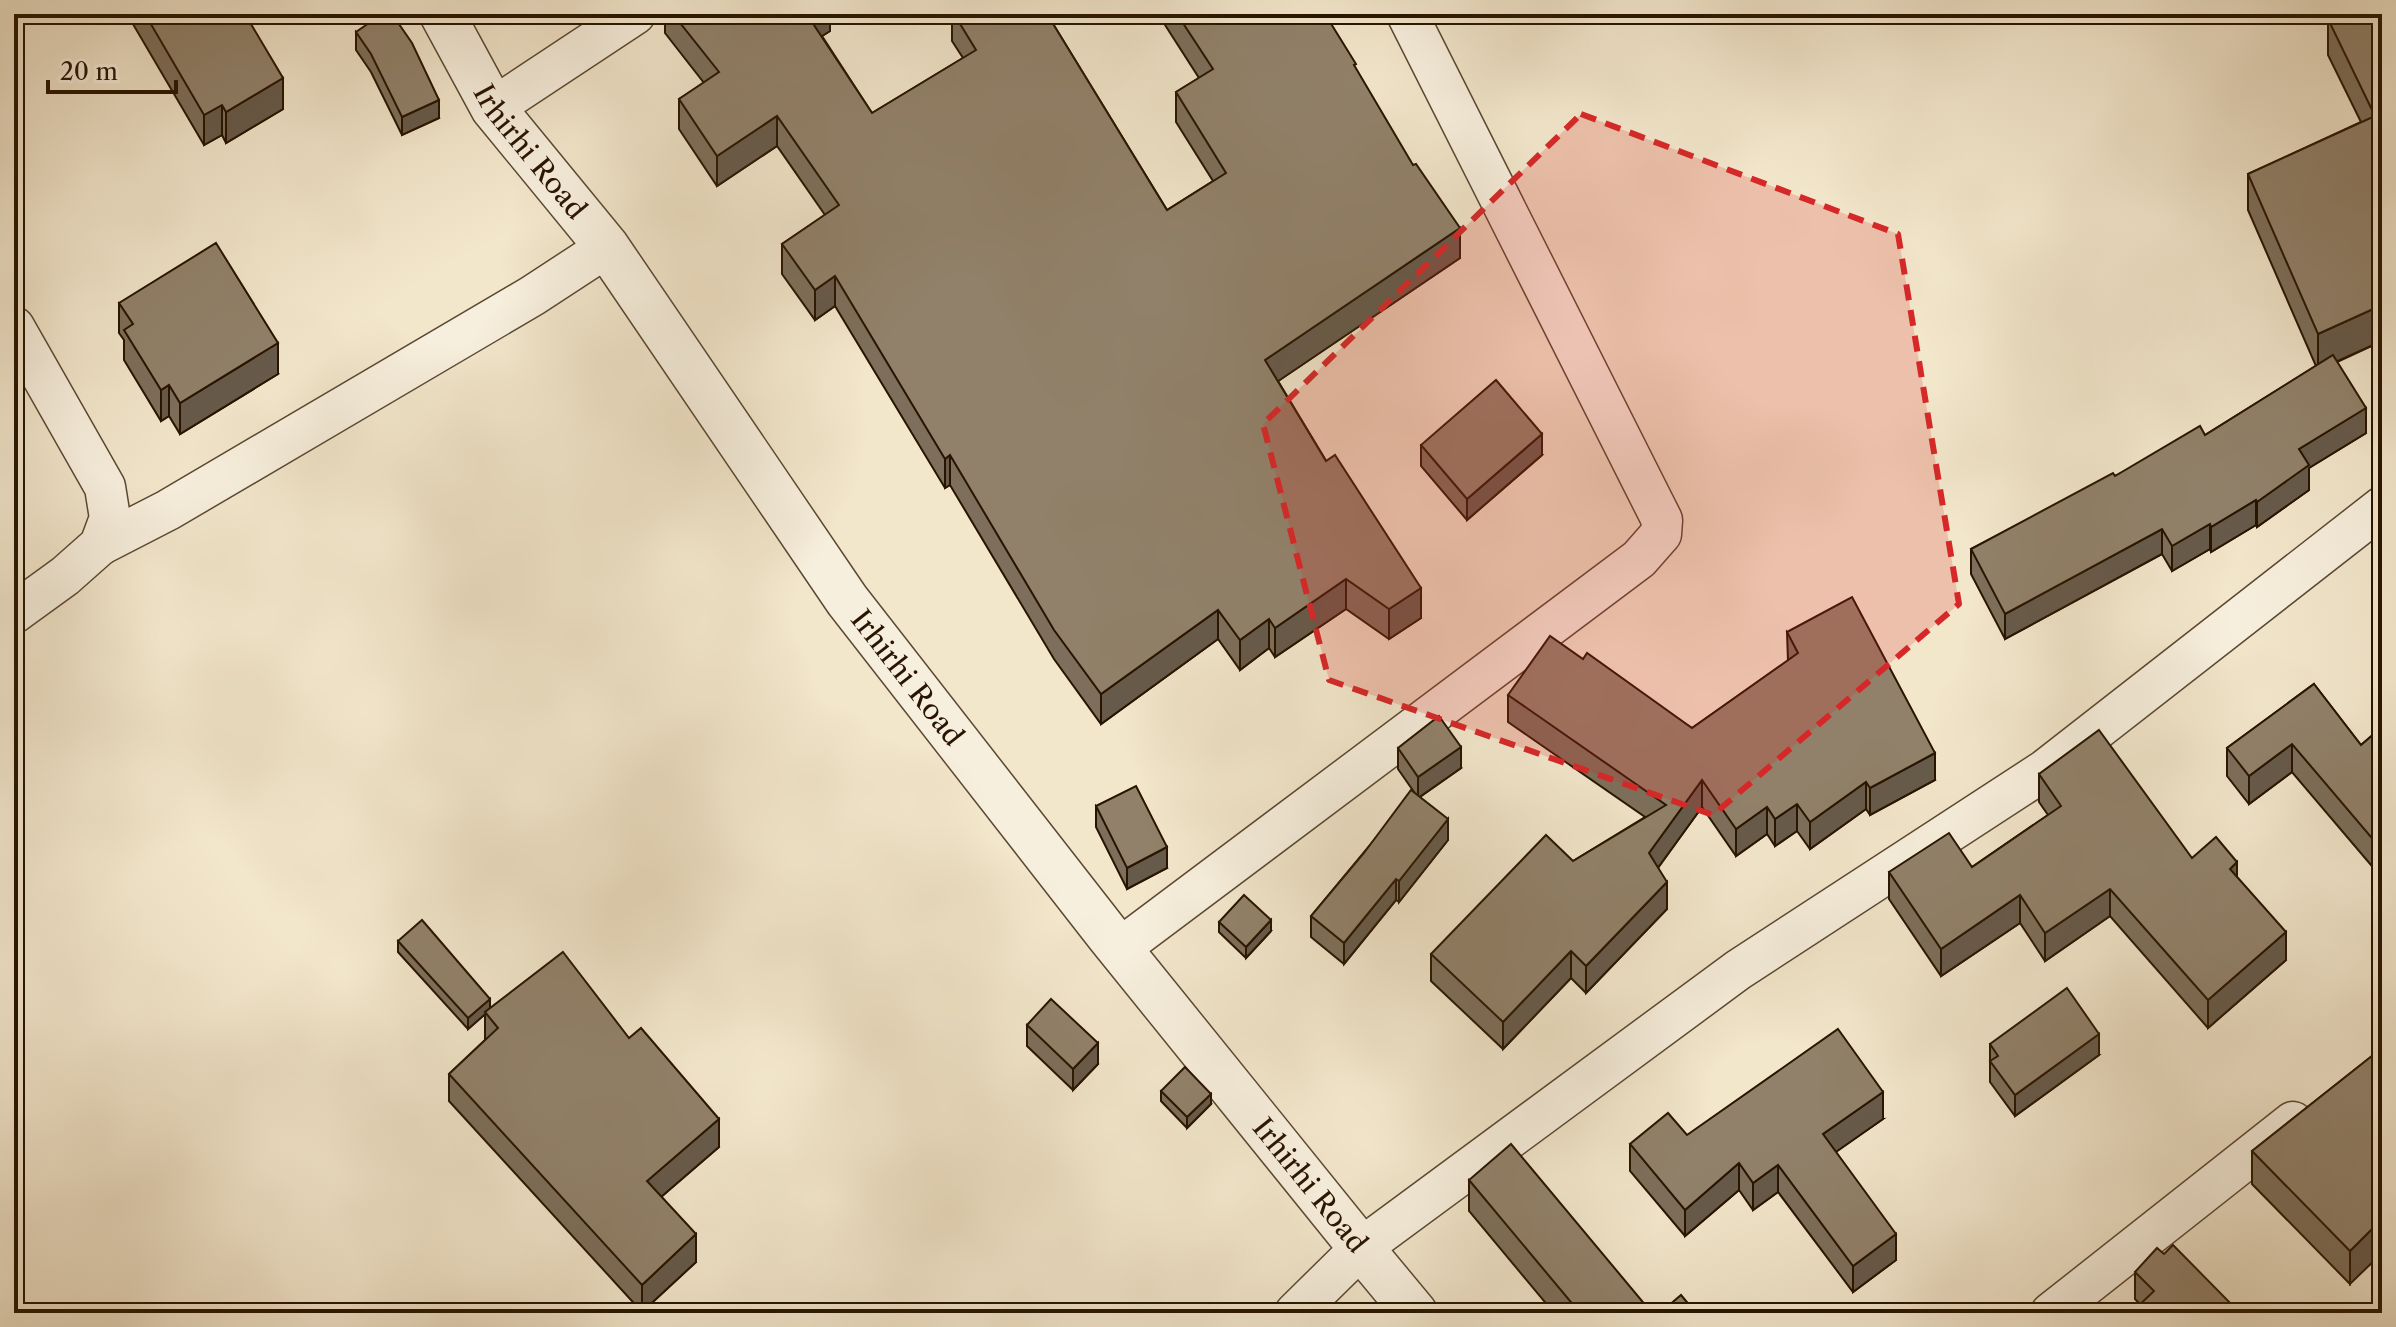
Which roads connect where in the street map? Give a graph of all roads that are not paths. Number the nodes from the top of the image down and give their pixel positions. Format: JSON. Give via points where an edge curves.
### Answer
{"nodes":[{"id":1,"x":442,"y":14,"type":"edge"},
{"id":2,"x":635,"y":14,"type":"edge"},
{"id":3,"x":1407,"y":14,"type":"edge"},
{"id":4,"x":493,"y":108,"type":"junction"},
{"id":5,"x":607,"y":247,"type":"junction"},
{"id":6,"x":14,"y":327,"type":"edge"},
{"id":7,"x":2382,"y":507,"type":"edge"},
{"id":8,"x":100,"y":545,"type":"junction"},
{"id":9,"x":14,"y":613,"type":"edge"},
{"id":10,"x":1119,"y":949,"type":"junction"},
{"id":11,"x":2321,"y":1101,"type":"edge"},
{"id":12,"x":1361,"y":1248,"type":"junction"},
{"id":13,"x":1295,"y":1313,"type":"edge"},
{"id":14,"x":1415,"y":1313,"type":"edge"},
{"id":15,"x":2051,"y":1313,"type":"edge"}],
"edges":[{"from":1,"to":4,"type":"street","name":"Irhirhi Road"},
{"from":2,"to":4,"type":"street"},
{"from":3,"to":10,"type":"street","via":[[1662,520],[1661,534],[1639,559]]},
{"from":4,"to":5,"type":"street","name":"Irhirhi Road"},
{"from":5,"to":8,"type":"street","via":[[195,495]]},
{"from":5,"to":10,"type":"street","name":"Irhirhi Road","via":[[847,600]]},
{"from":6,"to":8,"type":"street","via":[[105,487],[110,518]]},
{"from":7,"to":12,"type":"street","via":[[2045,770],[1738,970]]},
{"from":8,"to":9,"type":"street"},
{"from":10,"to":12,"type":"street","name":"Irhirhi Road"},
{"from":11,"to":15,"type":"street"},
{"from":12,"to":13,"type":"street"},
{"from":12,"to":14,"type":"street","name":"Irhirhi Road"}]}
